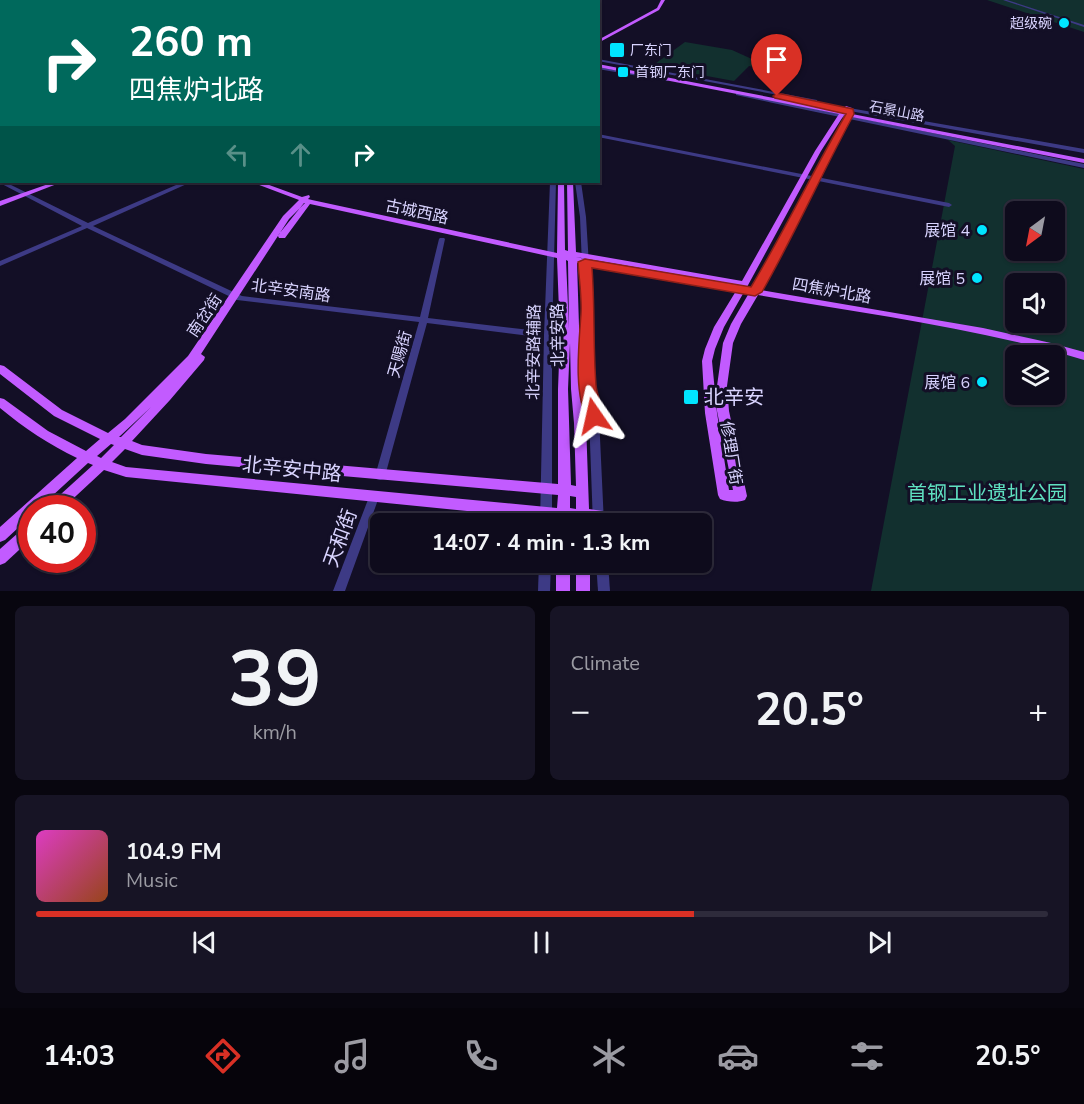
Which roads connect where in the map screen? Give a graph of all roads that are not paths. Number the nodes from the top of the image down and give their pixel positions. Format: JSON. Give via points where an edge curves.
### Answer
{"nodes":[{"id":1,"x":661,"y":0,"type":"edge"},
{"id":2,"x":1004,"y":0,"type":"edge"},
{"id":3,"x":1084,"y":27,"type":"edge"},
{"id":4,"x":600,"y":39,"type":"edge"},
{"id":5,"x":600,"y":64,"type":"edge"},
{"id":6,"x":600,"y":64,"type":"edge"},
{"id":7,"x":600,"y":64,"type":"edge"},
{"id":8,"x":600,"y":64,"type":"edge"},
{"id":9,"x":664,"y":77,"type":"junction"},
{"id":10,"x":682,"y":83,"type":"junction"},
{"id":11,"x":755,"y":95,"type":"junction"},
{"id":12,"x":786,"y":104,"type":"junction"},
{"id":13,"x":863,"y":111,"type":"junction"},
{"id":14,"x":845,"y":113,"type":"junction"},
{"id":15,"x":916,"y":120,"type":"junction"},
{"id":16,"x":904,"y":129,"type":"junction"},
{"id":17,"x":965,"y":134,"type":"junction"},
{"id":18,"x":600,"y":135,"type":"edge"},
{"id":19,"x":985,"y":141,"type":"junction"},
{"id":20,"x":1084,"y":151,"type":"edge"},
{"id":21,"x":1084,"y":159,"type":"edge"},
{"id":22,"x":1084,"y":166,"type":"edge"},
{"id":23,"x":809,"y":178,"type":"junction"},
{"id":24,"x":5,"y":183,"type":"edge"},
{"id":25,"x":51,"y":183,"type":"edge"},
{"id":26,"x":56,"y":183,"type":"edge"},
{"id":27,"x":185,"y":183,"type":"edge"},
{"id":28,"x":259,"y":183,"type":"edge"},
{"id":29,"x":268,"y":183,"type":"edge"},
{"id":30,"x":553,"y":183,"type":"edge"},
{"id":31,"x":569,"y":184,"type":"edge"},
{"id":32,"x":25,"y":194,"type":"junction"},
{"id":33,"x":309,"y":199,"type":"junction"},
{"id":34,"x":0,"y":203,"type":"edge"},
{"id":35,"x":553,"y":205,"type":"junction"},
{"id":36,"x":949,"y":205,"type":"dead end"},
{"id":37,"x":88,"y":226,"type":"junction"},
{"id":38,"x":442,"y":239,"type":"dead end"},
{"id":39,"x":557,"y":253,"type":"junction"},
{"id":40,"x":579,"y":258,"type":"junction"},
{"id":41,"x":0,"y":264,"type":"edge"},
{"id":42,"x":742,"y":287,"type":"junction"},
{"id":43,"x":757,"y":289,"type":"junction"},
{"id":44,"x":237,"y":297,"type":"junction"},
{"id":45,"x":423,"y":322,"type":"junction"},
{"id":46,"x":530,"y":333,"type":"dead end"},
{"id":47,"x":586,"y":343,"type":"junction"},
{"id":48,"x":1084,"y":350,"type":"edge"},
{"id":49,"x":1084,"y":356,"type":"edge"},
{"id":50,"x":0,"y":369,"type":"edge"},
{"id":51,"x":575,"y":370,"type":"junction"},
{"id":52,"x":0,"y":402,"type":"edge"},
{"id":53,"x":110,"y":438,"type":"junction"},
{"id":54,"x":123,"y":443,"type":"junction"},
{"id":55,"x":88,"y":457,"type":"junction"},
{"id":56,"x":102,"y":465,"type":"junction"},
{"id":57,"x":380,"y":476,"type":"junction"},
{"id":58,"x":548,"y":490,"type":"junction"},
{"id":59,"x":565,"y":492,"type":"junction"},
{"id":60,"x":583,"y":492,"type":"junction"},
{"id":61,"x":69,"y":495,"type":"edge"},
{"id":62,"x":374,"y":497,"type":"junction"},
{"id":63,"x":500,"y":513,"type":"edge"},
{"id":64,"x":547,"y":513,"type":"edge"},
{"id":65,"x":563,"y":513,"type":"edge"},
{"id":66,"x":583,"y":513,"type":"edge"},
{"id":67,"x":599,"y":513,"type":"edge"},
{"id":68,"x":0,"y":536,"type":"edge"},
{"id":69,"x":18,"y":542,"type":"edge"},
{"id":70,"x":0,"y":558,"type":"edge"},
{"id":71,"x":545,"y":573,"type":"edge"},
{"id":72,"x":563,"y":573,"type":"edge"},
{"id":73,"x":583,"y":573,"type":"edge"},
{"id":74,"x":603,"y":573,"type":"edge"},
{"id":75,"x":339,"y":591,"type":"edge"},
{"id":76,"x":544,"y":591,"type":"edge"},
{"id":77,"x":562,"y":591,"type":"edge"},
{"id":78,"x":583,"y":591,"type":"edge"},
{"id":79,"x":604,"y":591,"type":"edge"}],
"edges":[{"from":1,"to":4,"type":"main road","via":[[658,9]]},
{"from":2,"to":3,"type":"street"},
{"from":5,"to":9,"type":"main road","name":"石景山路"},
{"from":6,"to":10,"type":"street"},
{"from":7,"to":14,"type":"main road","name":"石景山路","via":[[811,102]]},
{"from":8,"to":13,"type":"street"},
{"from":9,"to":10,"type":"street"},
{"from":9,"to":11,"type":"main road","name":"石景山路"},
{"from":10,"to":12,"type":"street"},
{"from":11,"to":12,"type":"street"},
{"from":11,"to":14,"type":"main road","name":"石景山路"},
{"from":12,"to":14,"type":"street"},
{"from":13,"to":14,"type":"street","name":"石景山路"},
{"from":13,"to":15,"type":"street","name":"石景山路"},
{"from":14,"to":16,"type":"street"},
{"from":14,"to":17,"type":"main road","name":"石景山路"},
{"from":14,"to":19,"type":"main road","name":"石景山路"},
{"from":14,"to":23,"type":"main road","name":"修理厂街"},
{"from":14,"to":23,"type":"main road","name":"修理厂街","via":[[818,151]]},
{"from":15,"to":17,"type":"street"},
{"from":15,"to":20,"type":"street","name":"石景山路"},
{"from":16,"to":19,"type":"street"},
{"from":16,"to":22,"type":"street"},
{"from":17,"to":21,"type":"main road","name":"石景山路"},
{"from":18,"to":23,"type":"street"},
{"from":19,"to":21,"type":"main road","name":"石景山路"},
{"from":23,"to":36,"type":"street"},
{"from":23,"to":42,"type":"main road","name":"修理厂街"},
{"from":23,"to":43,"type":"main road","name":"修理厂街","via":[[787,237]]},
{"from":24,"to":32,"type":"street","name":"北辛安南路"},
{"from":25,"to":32,"type":"main road"},
{"from":26,"to":32,"type":"main road"},
{"from":27,"to":37,"type":"street"},
{"from":28,"to":33,"type":"main road","name":"古城西路"},
{"from":29,"to":33,"type":"main road","name":"古城西路"},
{"from":30,"to":35,"type":"street","name":"北辛安路辅路"},
{"from":31,"to":35,"type":"street"},
{"from":31,"to":39,"type":"main road","name":"北辛安路"},
{"from":31,"to":40,"type":"main road","name":"北辛安路"},
{"from":32,"to":34,"type":"main road"},
{"from":32,"to":37,"type":"street","name":"北辛安南路"},
{"from":33,"to":39,"type":"main road","name":"古城西路"},
{"from":33,"to":44,"type":"main road","name":"南岔街"},
{"from":35,"to":39,"type":"street","name":"北辛安路辅路"},
{"from":37,"to":41,"type":"street"},
{"from":37,"to":44,"type":"street","name":"北辛安南路"},
{"from":38,"to":45,"type":"street","name":"天赐街"},
{"from":39,"to":40,"type":"main road","name":"古城西路"},
{"from":39,"to":58,"type":"street","name":"北辛安路辅路","via":[[548,335]]},
{"from":39,"to":59,"type":"main road","name":"北辛安路","via":[[565,337]]},
{"from":40,"to":42,"type":"main road","name":"四焦炉北路"},
{"from":40,"to":47,"type":"street","via":[[588,313]]},
{"from":40,"to":51,"type":"main road","name":"北辛安路"},
{"from":42,"to":43,"type":"main road","name":"四焦炉北路"},
{"from":42,"to":43,"type":"main road","name":"修理厂街","via":[[719,327],[707,361],[723,495],[741,496],[723,411],[724,362],[736,324]]},
{"from":43,"to":48,"type":"main road","name":"四焦炉北路","via":[[998,328]]},
{"from":43,"to":49,"type":"main road","name":"四焦炉北路","via":[[1005,335]]},
{"from":44,"to":45,"type":"street","name":"北辛安南路"},
{"from":44,"to":53,"type":"main road","name":"南岔街","via":[[192,358]]},
{"from":44,"to":54,"type":"main road","name":"南岔街","via":[[205,352]]},
{"from":45,"to":46,"type":"street","name":"北辛安南路"},
{"from":45,"to":57,"type":"street","name":"天赐街"},
{"from":47,"to":51,"type":"street"},
{"from":47,"to":67,"type":"street"},
{"from":50,"to":53,"type":"main road","name":"北辛安中路","via":[[58,413]]},
{"from":51,"to":60,"type":"main road","name":"北辛安路"},
{"from":52,"to":55,"type":"main road","name":"北辛安中路","via":[[38,431]]},
{"from":53,"to":54,"type":"main road","name":"北辛安中路"},
{"from":53,"to":55,"type":"main road","name":"南岔街"},
{"from":54,"to":56,"type":"main road","name":"南岔街"},
{"from":54,"to":57,"type":"main road","name":"北辛安中路","via":[[178,456]]},
{"from":55,"to":56,"type":"main road","name":"北辛安中路"},
{"from":55,"to":68,"type":"main road","name":"南岔街"},
{"from":56,"to":61,"type":"main road","name":"南岔街"},
{"from":56,"to":62,"type":"main road","name":"北辛安中路","via":[[126,472]]},
{"from":57,"to":58,"type":"main road","name":"北辛安中路"},
{"from":58,"to":59,"type":"main road","name":"北辛安中路"},
{"from":58,"to":64,"type":"street","name":"北辛安路辅路"},
{"from":59,"to":60,"type":"main road","name":"北辛安中路"},
{"from":59,"to":65,"type":"main road","name":"北辛安路"},
{"from":60,"to":66,"type":"main road","name":"北辛安路"},
{"from":62,"to":63,"type":"main road","name":"北辛安中路"},
{"from":62,"to":75,"type":"street","name":"天和街"},
{"from":69,"to":70,"type":"main road"},
{"from":71,"to":76,"type":"street"},
{"from":72,"to":77,"type":"main road"},
{"from":73,"to":78,"type":"main road"},
{"from":74,"to":79,"type":"street"}]}
